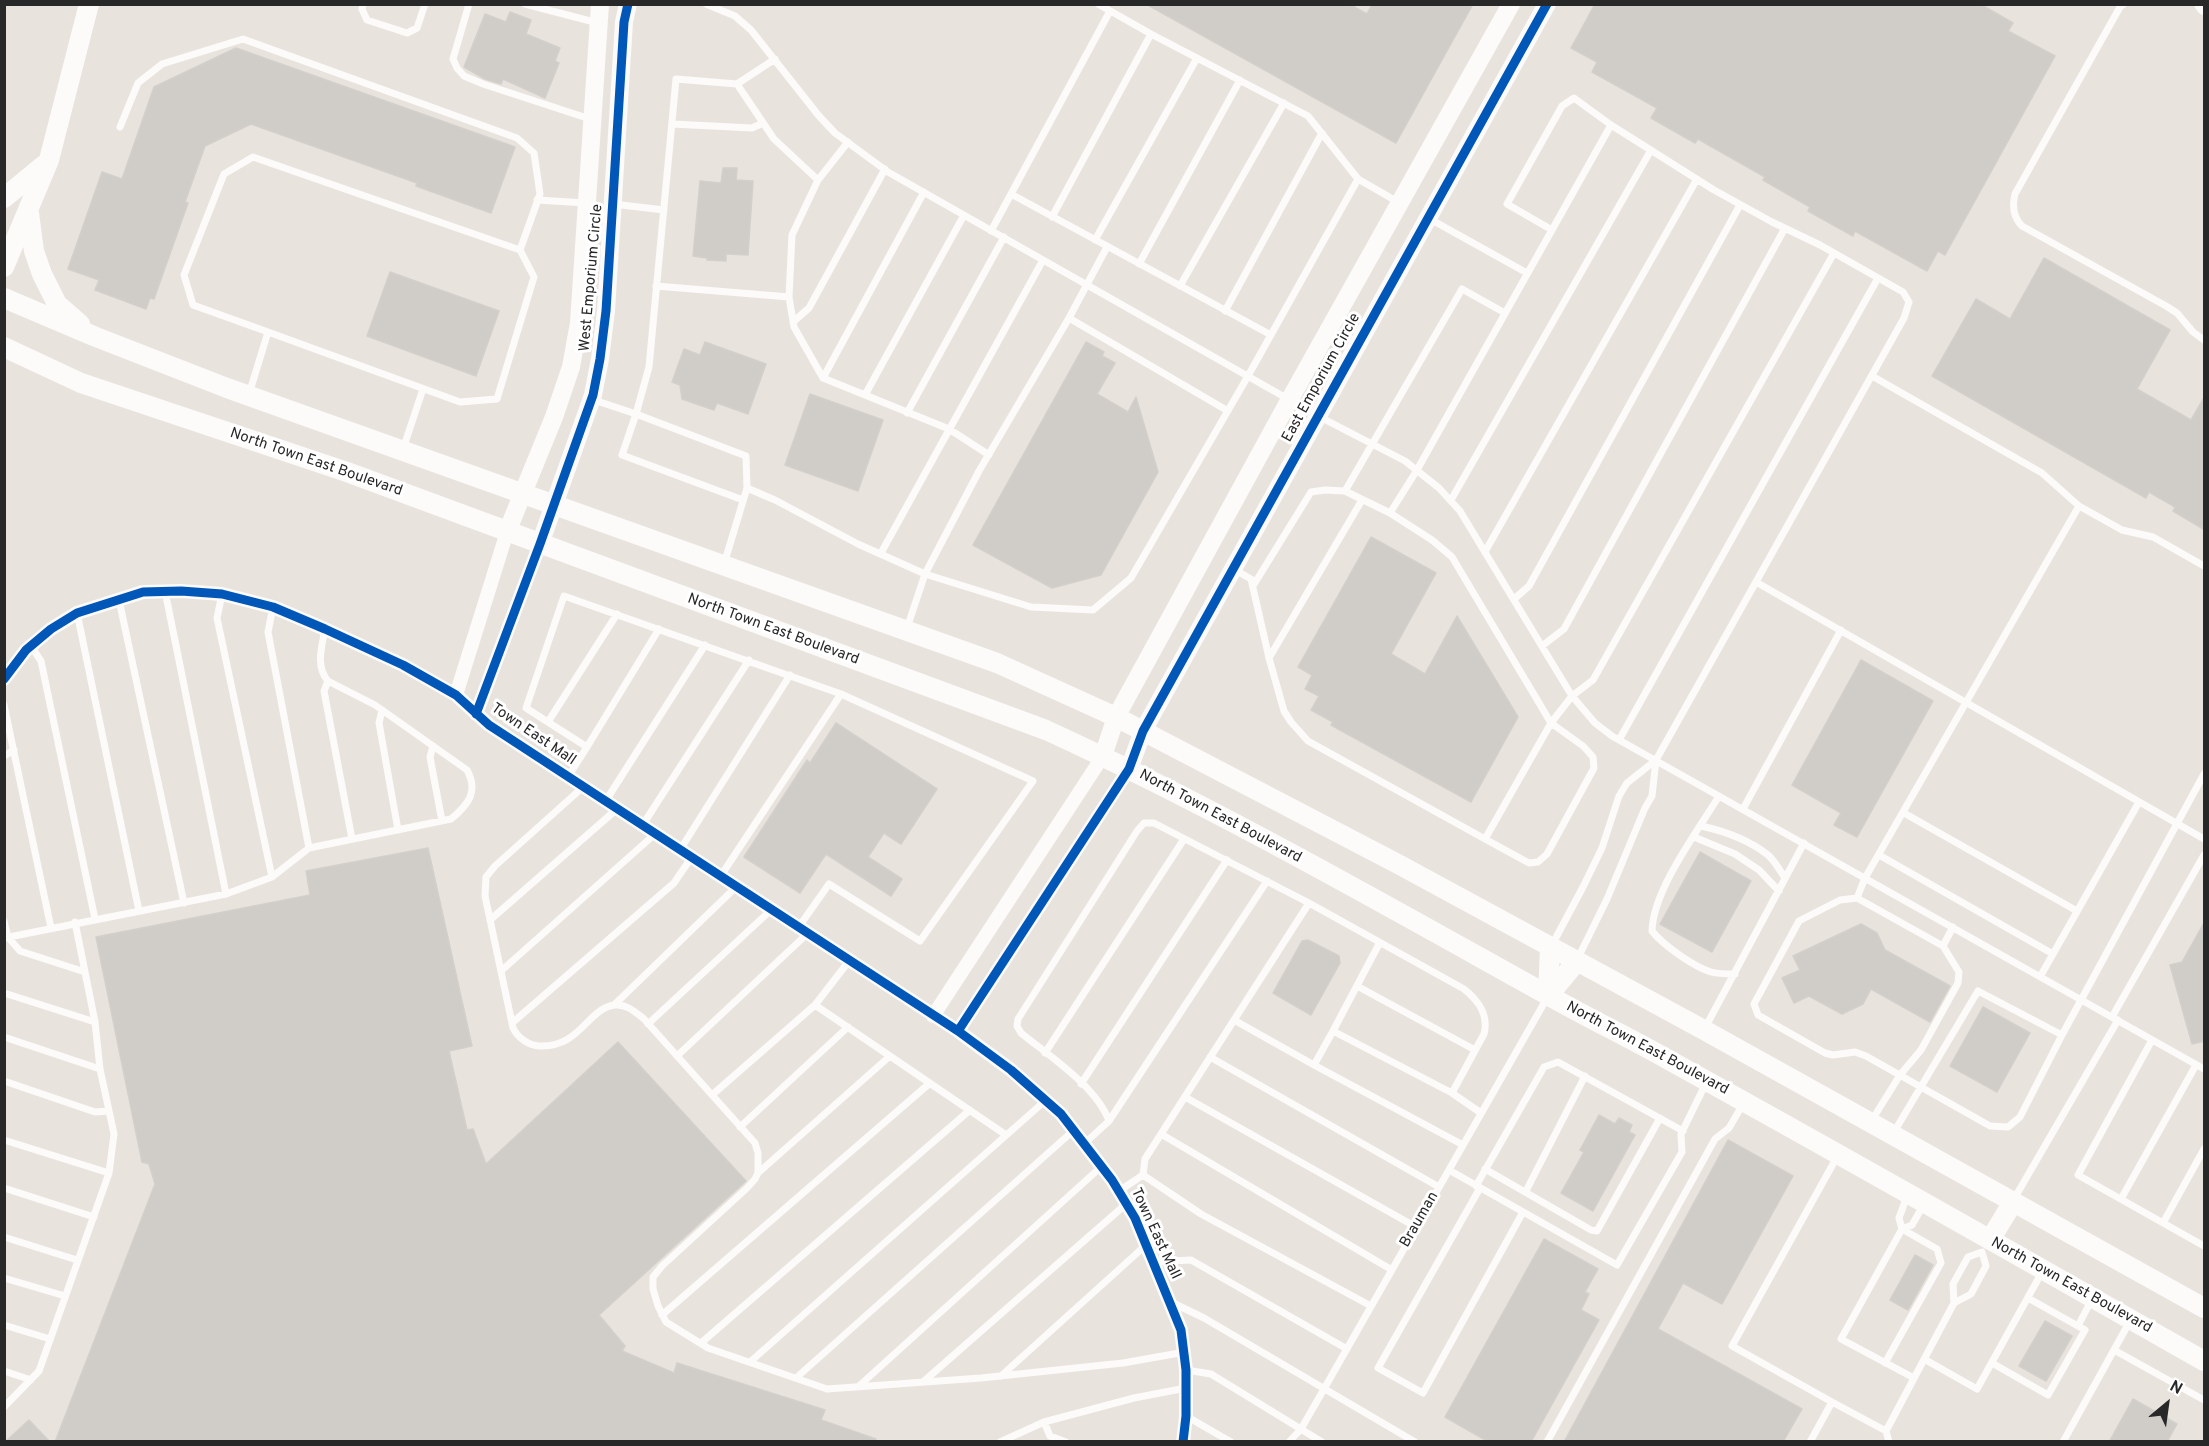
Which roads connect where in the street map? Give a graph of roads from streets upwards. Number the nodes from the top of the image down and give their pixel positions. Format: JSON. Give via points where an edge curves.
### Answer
{"nodes":[{"id":1,"x":89,"y":4,"type":"edge"},
{"id":2,"x":600,"y":4,"type":"edge"},
{"id":3,"x":627,"y":4,"type":"edge"},
{"id":4,"x":1511,"y":4,"type":"edge"},
{"id":5,"x":1547,"y":4,"type":"edge"},
{"id":6,"x":2201,"y":4,"type":"edge"},
{"id":7,"x":2205,"y":8,"type":"edge"},
{"id":8,"x":49,"y":160,"type":"junction"},
{"id":9,"x":4,"y":198,"type":"edge"},
{"id":10,"x":586,"y":203,"type":"junction"},
{"id":11,"x":1400,"y":203,"type":"junction"},
{"id":12,"x":613,"y":204,"type":"junction"},
{"id":13,"x":28,"y":209,"type":"junction"},
{"id":14,"x":1428,"y":218,"type":"junction"},
{"id":15,"x":4,"y":267,"type":"edge"},
{"id":16,"x":4,"y":298,"type":"edge"},
{"id":17,"x":96,"y":337,"type":"junction"},
{"id":18,"x":4,"y":347,"type":"edge"},
{"id":19,"x":1290,"y":399,"type":"junction"},
{"id":20,"x":1318,"y":416,"type":"junction"},
{"id":21,"x":522,"y":494,"type":"junction"},
{"id":22,"x":553,"y":506,"type":"junction"},
{"id":23,"x":507,"y":532,"type":"junction"},
{"id":24,"x":540,"y":544,"type":"junction"},
{"id":25,"x":4,"y":679,"type":"edge"},
{"id":26,"x":456,"y":695,"type":"junction"},
{"id":27,"x":476,"y":714,"type":"junction"},
{"id":28,"x":1116,"y":717,"type":"junction"},
{"id":29,"x":1143,"y":731,"type":"junction"},
{"id":30,"x":1103,"y":756,"type":"junction"},
{"id":31,"x":1129,"y":768,"type":"junction"},
{"id":32,"x":1550,"y":947,"type":"junction"},
{"id":33,"x":1577,"y":961,"type":"junction"},
{"id":34,"x":1548,"y":996,"type":"junction"},
{"id":35,"x":933,"y":1016,"type":"junction"},
{"id":36,"x":958,"y":1031,"type":"junction"},
{"id":37,"x":2013,"y":1202,"type":"junction"},
{"id":38,"x":1986,"y":1246,"type":"junction"},
{"id":39,"x":2205,"y":1308,"type":"edge"},
{"id":40,"x":2205,"y":1361,"type":"edge"},
{"id":41,"x":1183,"y":1442,"type":"edge"}],
"edges":[{"from":1,"to":8,"type":"main road"},
{"from":2,"to":10,"type":"street","name":"West Emporium Circle"},
{"from":3,"to":12,"type":"street","name":"West Emporium Circle"},
{"from":4,"to":11,"type":"street","name":"East Emporium Circle"},
{"from":5,"to":14,"type":"street","name":"East Emporium Circle"},
{"from":6,"to":7,"type":"street"},
{"from":8,"to":9,"type":"main road"},
{"from":8,"to":13,"type":"main road"},
{"from":10,"to":12,"type":"street"},
{"from":10,"to":21,"type":"street","name":"West Emporium Circle","via":[[579,323],[571,367]]},
{"from":11,"to":14,"type":"street"},
{"from":11,"to":19,"type":"street","name":"East Emporium Circle"},
{"from":12,"to":22,"type":"street","name":"West Emporium Circle","via":[[600,359],[591,399]]},
{"from":13,"to":15,"type":"main road"},
{"from":13,"to":17,"type":"main road","via":[[34,251],[57,304]]},
{"from":14,"to":20,"type":"street","name":"East Emporium Circle"},
{"from":16,"to":17,"type":"main road"},
{"from":17,"to":21,"type":"main road"},
{"from":18,"to":23,"type":"main road","name":"North Town East Boulevard","via":[[81,382],[347,472]]},
{"from":19,"to":20,"type":"street"},
{"from":19,"to":28,"type":"street","name":"East Emporium Circle"},
{"from":20,"to":29,"type":"street","name":"East Emporium Circle"},
{"from":21,"to":22,"type":"main road"},
{"from":21,"to":23,"type":"street","name":"West Emporium Circle"},
{"from":22,"to":24,"type":"street","name":"West Emporium Circle"},
{"from":22,"to":28,"type":"main road","via":[[997,663]]},
{"from":23,"to":24,"type":"main road","name":"North Town East Boulevard"},
{"from":23,"to":26,"type":"street"},
{"from":24,"to":27,"type":"street"},
{"from":24,"to":30,"type":"main road","name":"North Town East Boulevard","via":[[1046,730]]},
{"from":25,"to":26,"type":"street","name":"Town East Mall","via":[[31,646],[77,613],[143,592],[165,591],[222,594],[273,608],[326,628]]},
{"from":26,"to":27,"type":"street","name":"Town East Mall"},
{"from":27,"to":35,"type":"street","name":"Town East Mall"},
{"from":28,"to":29,"type":"main road"},
{"from":28,"to":30,"type":"street","name":"East Emporium Circle"},
{"from":29,"to":31,"type":"street","name":"East Emporium Circle"},
{"from":29,"to":32,"type":"main road"},
{"from":30,"to":31,"type":"main road","name":"North Town East Boulevard"},
{"from":30,"to":35,"type":"street"},
{"from":31,"to":34,"type":"main road","name":"North Town East Boulevard","via":[[1378,900]]},
{"from":31,"to":36,"type":"street"},
{"from":32,"to":33,"type":"main road"},
{"from":32,"to":34,"type":"main road"},
{"from":33,"to":34,"type":"main road"},
{"from":33,"to":37,"type":"main road"},
{"from":34,"to":38,"type":"main road","name":"North Town East Boulevard","via":[[1916,1198]]},
{"from":35,"to":36,"type":"street","name":"Town East Mall"},
{"from":36,"to":41,"type":"street","name":"Town East Mall","via":[[1046,1100],[1085,1143],[1126,1203],[1181,1330],[1186,1370]]},
{"from":37,"to":38,"type":"main road"},
{"from":37,"to":39,"type":"main road"},
{"from":38,"to":40,"type":"main road","name":"North Town East Boulevard","via":[[2043,1271]]}]}
